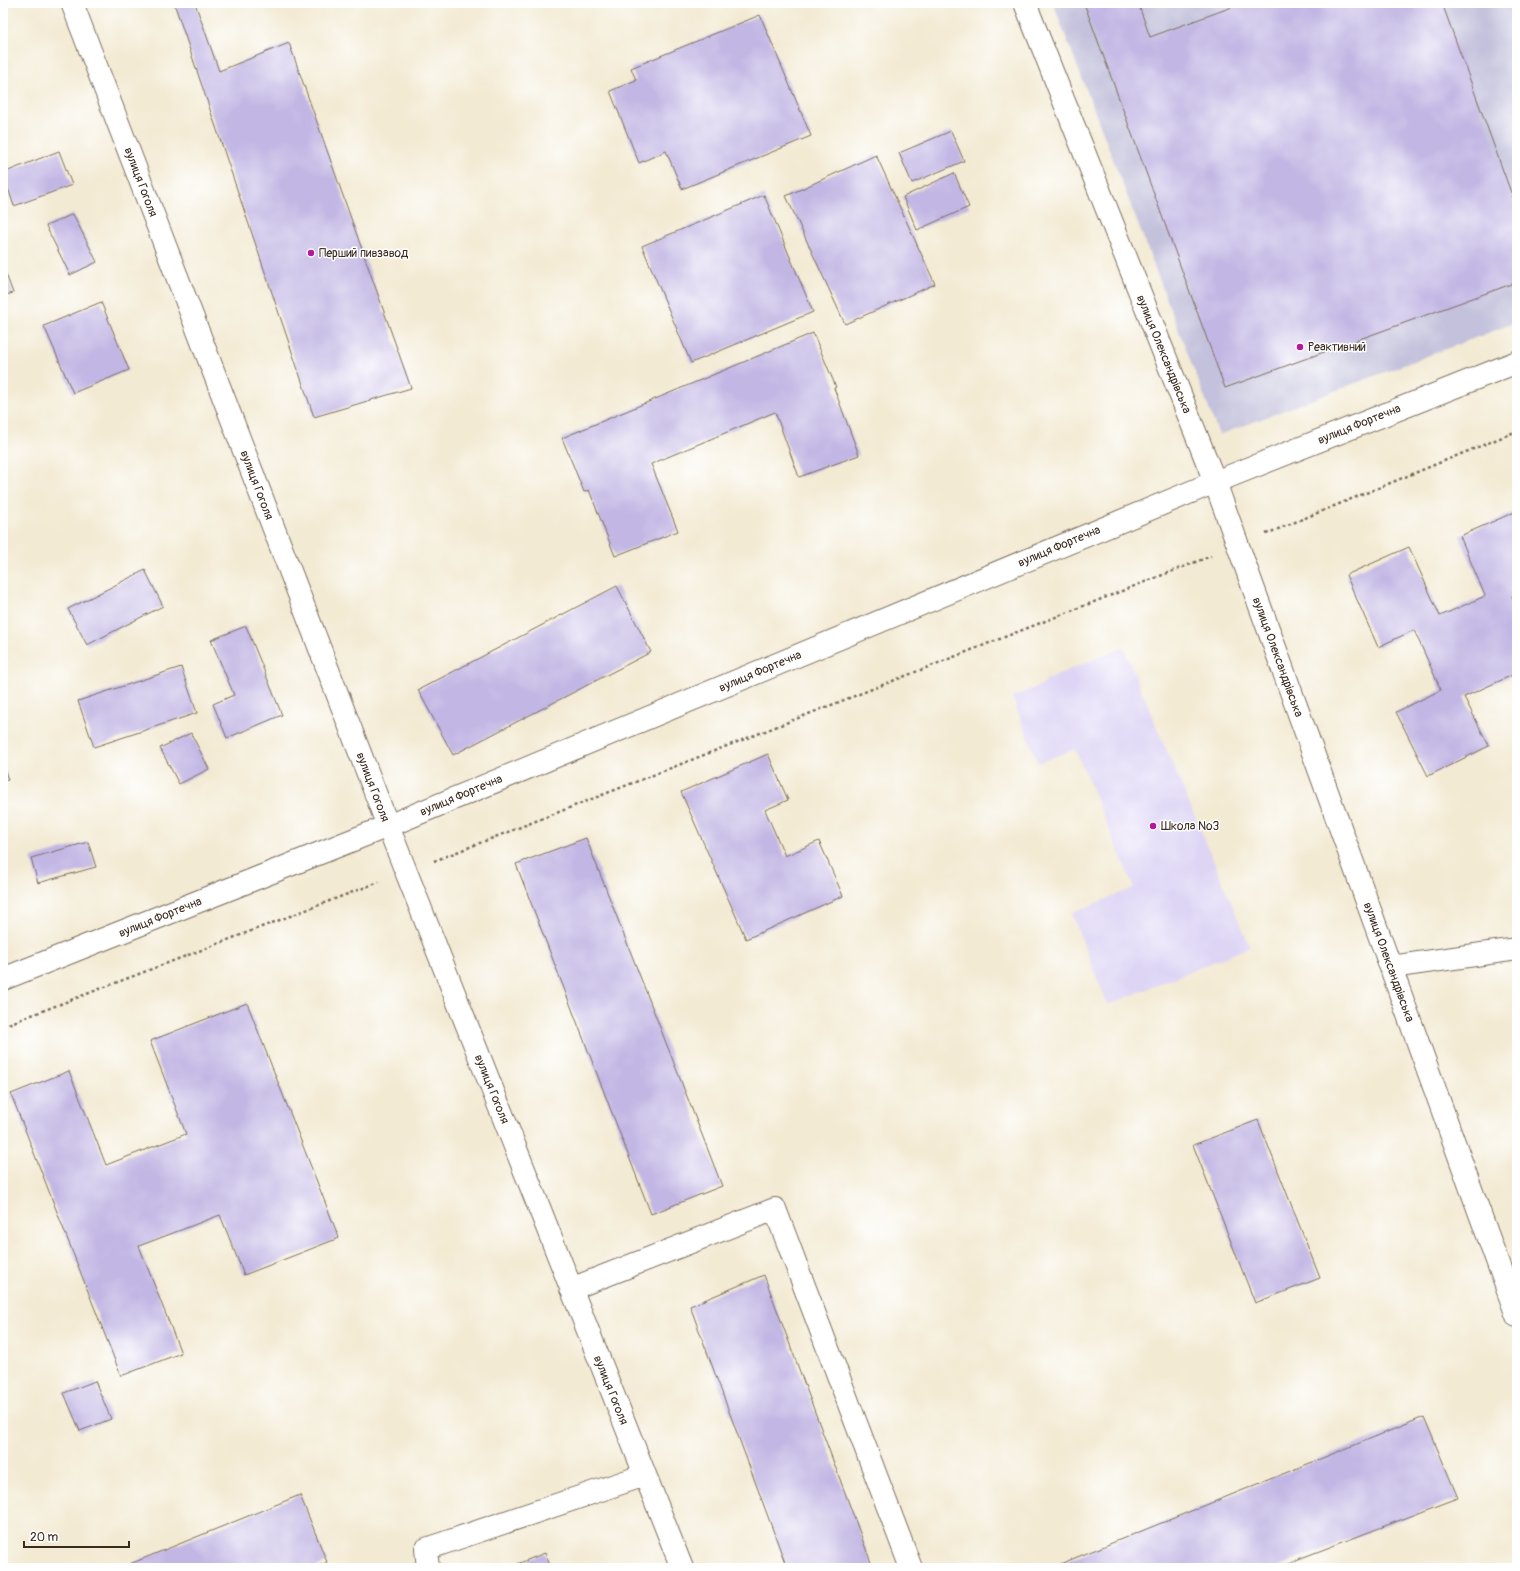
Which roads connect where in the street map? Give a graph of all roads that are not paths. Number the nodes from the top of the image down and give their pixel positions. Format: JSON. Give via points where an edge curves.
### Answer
{"nodes":[{"id":1,"x":72,"y":3,"type":"edge"},
{"id":2,"x":1025,"y":3,"type":"edge"},
{"id":3,"x":1517,"y":362,"type":"edge"},
{"id":4,"x":1215,"y":482,"type":"junction"},
{"id":5,"x":388,"y":826,"type":"junction"},
{"id":6,"x":1517,"y":949,"type":"edge"},
{"id":7,"x":1391,"y":967,"type":"junction"},
{"id":8,"x":3,"y":979,"type":"edge"},
{"id":9,"x":1511,"y":1281,"type":"edge"},
{"id":10,"x":571,"y":1289,"type":"junction"},
{"id":11,"x":1517,"y":1316,"type":"edge"},
{"id":12,"x":645,"y":1475,"type":"junction"},
{"id":13,"x":428,"y":1568,"type":"edge"},
{"id":14,"x":682,"y":1568,"type":"edge"},
{"id":15,"x":911,"y":1568,"type":"edge"}],
"edges":[{"from":1,"to":5,"type":"street","name":"вулиця Гоголя"},
{"from":2,"to":4,"type":"street","name":"вулиця Олександрівська"},
{"from":3,"to":4,"type":"street","name":"вулиця Фортечна"},
{"from":4,"to":5,"type":"street","name":"вулиця Фортечна"},
{"from":4,"to":7,"type":"street","name":"вулиця Олександрівська"},
{"from":5,"to":8,"type":"street","name":"вулиця Фортечна"},
{"from":5,"to":10,"type":"street","name":"вулиця Гоголя"},
{"from":6,"to":7,"type":"street"},
{"from":7,"to":9,"type":"street","name":"вулиця Олександрівська"},
{"from":9,"to":11,"type":"street","name":"вулиця Олександрівська"},
{"from":10,"to":12,"type":"street","name":"вулиця Гоголя"},
{"from":10,"to":15,"type":"street","via":[[775,1209]]},
{"from":12,"to":13,"type":"street","via":[[426,1548]]},
{"from":12,"to":14,"type":"street","name":"вулиця Гоголя"}]}
